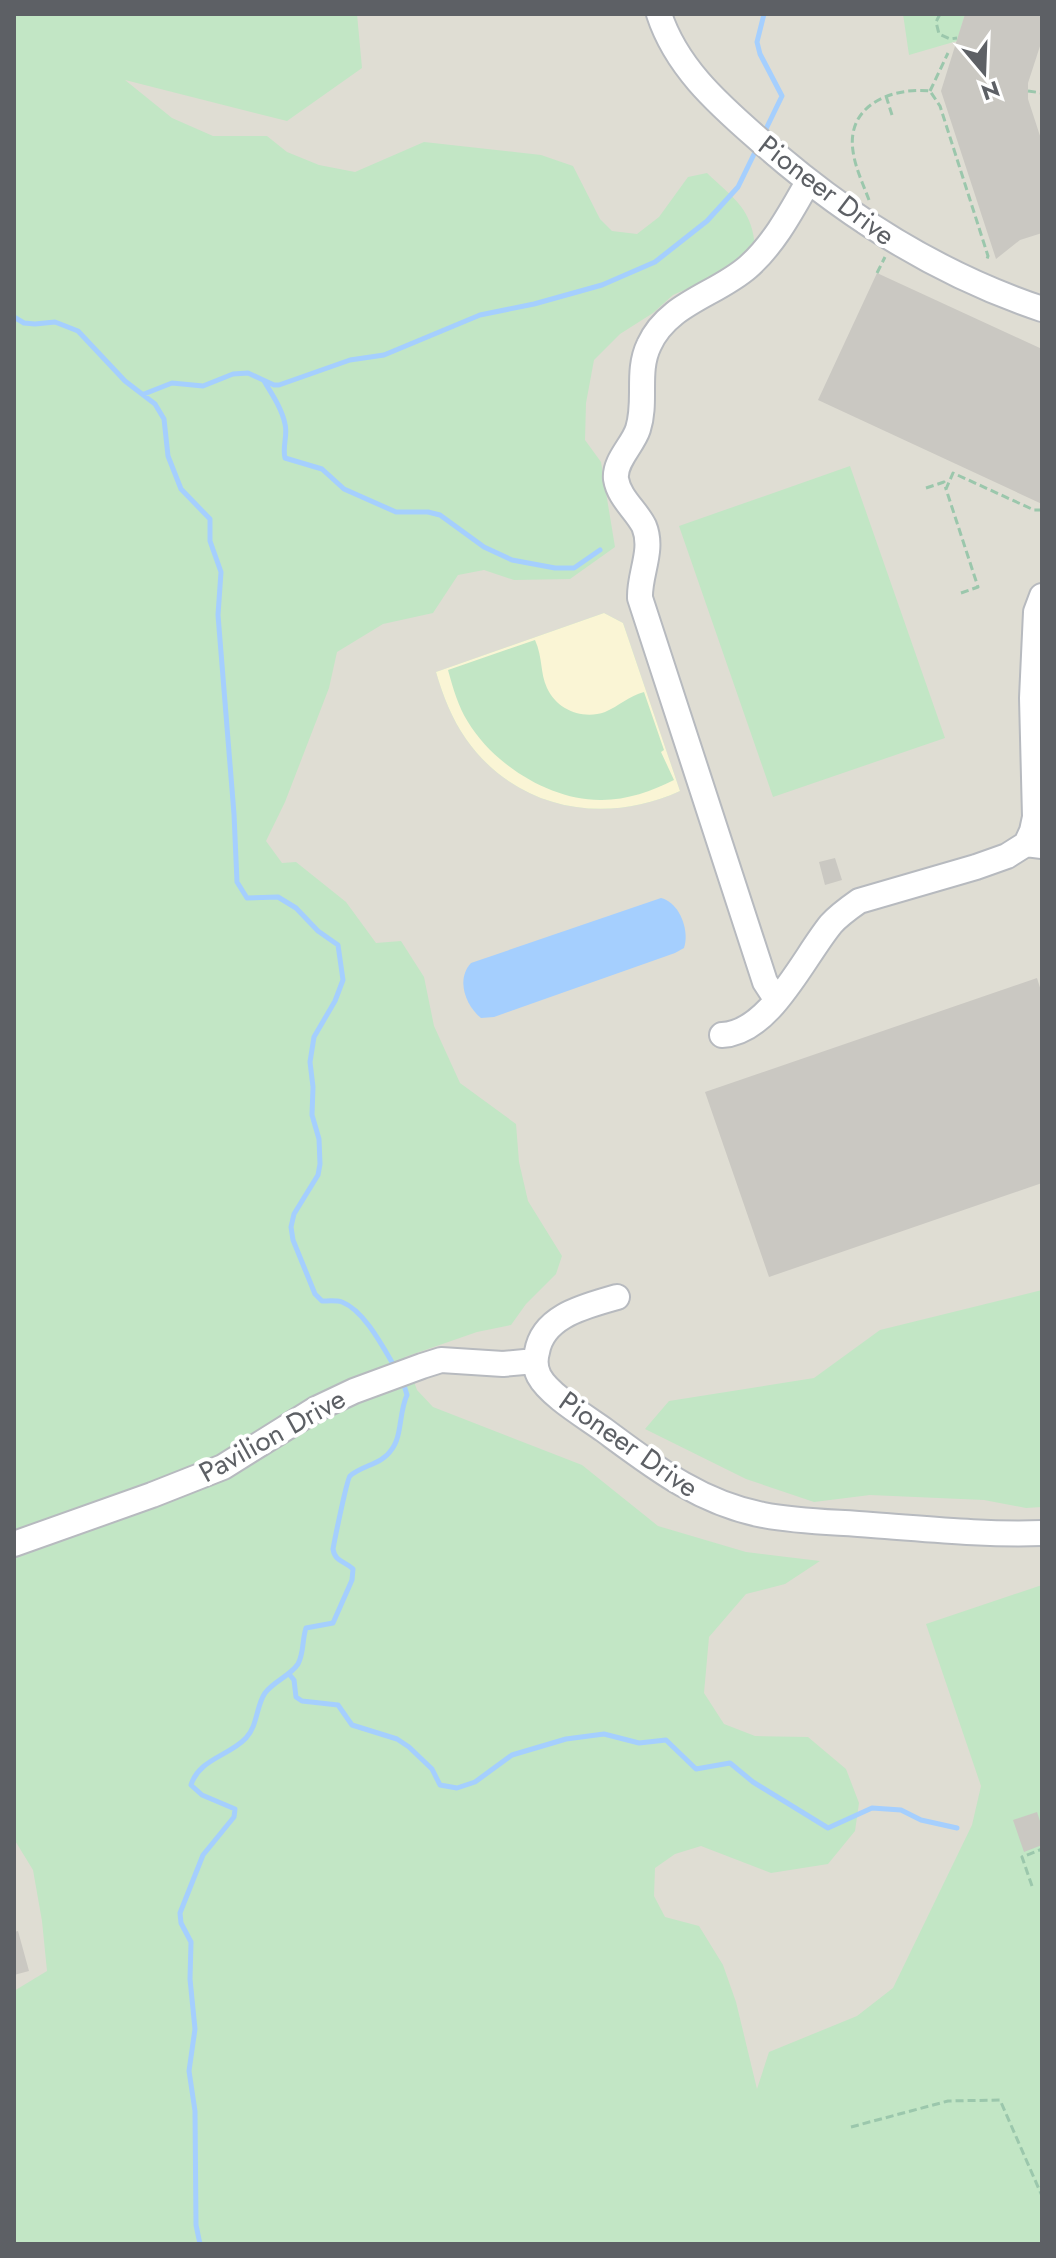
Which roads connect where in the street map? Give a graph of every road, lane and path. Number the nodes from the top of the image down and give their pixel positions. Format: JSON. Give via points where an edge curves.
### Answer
{"nodes":[{"id":1,"x":659,"y":14,"type":"edge"},
{"id":2,"x":940,"y":14,"type":"edge"},
{"id":3,"x":957,"y":38,"type":"dead end"},
{"id":4,"x":948,"y":53,"type":"dead end"},
{"id":5,"x":930,"y":91,"type":"junction"},
{"id":6,"x":1028,"y":91,"type":"dead end"},
{"id":7,"x":1041,"y":92,"type":"edge"},
{"id":8,"x":886,"y":96,"type":"junction"},
{"id":9,"x":892,"y":115,"type":"dead end"},
{"id":10,"x":808,"y":182,"type":"junction"},
{"id":11,"x":869,"y":201,"type":"dead end"},
{"id":12,"x":887,"y":253,"type":"dead end"},
{"id":13,"x":986,"y":262,"type":"dead end"},
{"id":14,"x":877,"y":273,"type":"dead end"},
{"id":15,"x":1042,"y":309,"type":"edge"},
{"id":16,"x":926,"y":488,"type":"dead end"},
{"id":17,"x":946,"y":489,"type":"junction"},
{"id":18,"x":1042,"y":510,"type":"edge"},
{"id":19,"x":961,"y":593,"type":"dead end"},
{"id":20,"x":1042,"y":596,"type":"edge"},
{"id":21,"x":1034,"y":845,"type":"edge"},
{"id":22,"x":776,"y":999,"type":"junction"},
{"id":23,"x":722,"y":1035,"type":"dead end"},
{"id":24,"x":617,"y":1297,"type":"dead end"},
{"id":25,"x":535,"y":1361,"type":"junction"},
{"id":26,"x":1042,"y":1533,"type":"edge"},
{"id":27,"x":14,"y":1544,"type":"edge"},
{"id":28,"x":1042,"y":1849,"type":"edge"},
{"id":29,"x":1032,"y":1886,"type":"dead end"},
{"id":30,"x":851,"y":2127,"type":"dead end"},
{"id":31,"x":1042,"y":2196,"type":"edge"}],
"edges":[{"from":1,"to":10,"type":"street","name":"Pioneer Drive","via":[[677,54],[702,86]]},
{"from":2,"to":3,"type":"path","via":[[939,34]]},
{"from":4,"to":5,"type":"path"},
{"from":5,"to":8,"type":"path","via":[[903,90]]},
{"from":5,"to":13,"type":"path","via":[[940,106]]},
{"from":6,"to":7,"type":"path"},
{"from":8,"to":9,"type":"path"},
{"from":8,"to":11,"type":"path","via":[[868,106],[852,139]]},
{"from":10,"to":15,"type":"street","name":"Pioneer Drive","via":[[929,261]]},
{"from":10,"to":22,"type":"street","via":[[776,235],[749,266],[673,315],[650,342],[643,358],[638,430],[616,472],[647,539],[640,582],[645,615],[765,982]]},
{"from":12,"to":14,"type":"path"},
{"from":16,"to":17,"type":"path","via":[[944,482]]},
{"from":17,"to":18,"type":"path","via":[[953,473]]},
{"from":17,"to":19,"type":"path","via":[[978,587]]},
{"from":20,"to":21,"type":"street","via":[[1036,612],[1032,698]]},
{"from":21,"to":22,"type":"street","via":[[859,901],[830,925]]},
{"from":22,"to":23,"type":"street","via":[[751,1027]]},
{"from":24,"to":25,"type":"street","via":[[552,1324],[542,1335]]},
{"from":25,"to":26,"type":"street","name":"Pioneer Drive","via":[[551,1390],[648,1464],[734,1508],[793,1519]]},
{"from":25,"to":27,"type":"street","name":"Pavilion Drive","via":[[441,1360],[416,1368],[316,1409],[223,1467]]},
{"from":28,"to":29,"type":"path","via":[[1022,1857]]},
{"from":30,"to":31,"type":"path","via":[[948,2101],[1000,2100]]}]}
